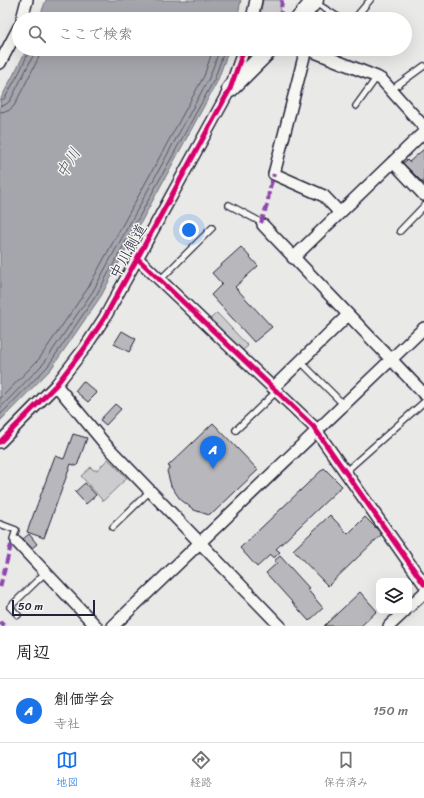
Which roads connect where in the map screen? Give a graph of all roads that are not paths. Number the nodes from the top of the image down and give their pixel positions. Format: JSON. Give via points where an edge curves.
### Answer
{"nodes":[{"id":1,"x":27,"y":0,"type":"edge"},
{"id":2,"x":256,"y":0,"type":"edge"},
{"id":3,"x":370,"y":0,"type":"edge"},
{"id":4,"x":315,"y":1,"type":"edge"},
{"id":5,"x":24,"y":12,"type":"edge"},
{"id":6,"x":253,"y":12,"type":"edge"},
{"id":7,"x":305,"y":12,"type":"edge"},
{"id":8,"x":331,"y":12,"type":"edge"},
{"id":9,"x":360,"y":12,"type":"edge"},
{"id":10,"x":12,"y":40,"type":"edge"},
{"id":11,"x":242,"y":56,"type":"edge"},
{"id":12,"x":263,"y":56,"type":"edge"},
{"id":13,"x":305,"y":56,"type":"edge"},
{"id":14,"x":325,"y":56,"type":"edge"},
{"id":15,"x":0,"y":61,"type":"edge"},
{"id":16,"x":424,"y":66,"type":"edge"},
{"id":17,"x":377,"y":76,"type":"junction"},
{"id":18,"x":230,"y":89,"type":"junction"},
{"id":19,"x":391,"y":90,"type":"junction"},
{"id":20,"x":356,"y":106,"type":"dead end"},
{"id":21,"x":424,"y":127,"type":"edge"},
{"id":22,"x":424,"y":132,"type":"edge"},
{"id":23,"x":393,"y":162,"type":"junction"},
{"id":24,"x":424,"y":195,"type":"edge"},
{"id":25,"x":230,"y":206,"type":"dead end"},
{"id":26,"x":424,"y":206,"type":"edge"},
{"id":27,"x":340,"y":213,"type":"junction"},
{"id":28,"x":263,"y":225,"type":"joint"},
{"id":29,"x":212,"y":228,"type":"dead end"},
{"id":30,"x":400,"y":231,"type":"dead end"},
{"id":31,"x":293,"y":258,"type":"junction"},
{"id":32,"x":138,"y":259,"type":"junction"},
{"id":33,"x":160,"y":280,"type":"junction"},
{"id":34,"x":348,"y":315,"type":"junction"},
{"id":35,"x":424,"y":328,"type":"edge"},
{"id":36,"x":391,"y":360,"type":"junction"},
{"id":37,"x":300,"y":361,"type":"junction"},
{"id":38,"x":56,"y":385,"type":"junction"},
{"id":39,"x":275,"y":389,"type":"junction"},
{"id":40,"x":424,"y":394,"type":"edge"},
{"id":41,"x":424,"y":402,"type":"edge"},
{"id":42,"x":344,"y":405,"type":"junction"},
{"id":43,"x":236,"y":430,"type":"dead end"},
{"id":44,"x":317,"y":431,"type":"junction"},
{"id":45,"x":0,"y":442,"type":"edge"},
{"id":46,"x":345,"y":472,"type":"junction"},
{"id":47,"x":150,"y":491,"type":"junction"},
{"id":48,"x":0,"y":524,"type":"edge"},
{"id":49,"x":113,"y":527,"type":"dead end"},
{"id":50,"x":13,"y":542,"type":"joint"},
{"id":51,"x":200,"y":543,"type":"junction"},
{"id":52,"x":45,"y":573,"type":"junction"},
{"id":53,"x":424,"y":584,"type":"edge"},
{"id":54,"x":424,"y":593,"type":"edge"},
{"id":55,"x":412,"y":604,"type":"edge"},
{"id":56,"x":402,"y":614,"type":"edge"},
{"id":57,"x":18,"y":615,"type":"dead end"},
{"id":58,"x":394,"y":624,"type":"edge"},
{"id":59,"x":96,"y":626,"type":"edge"},
{"id":60,"x":113,"y":626,"type":"edge"},
{"id":61,"x":280,"y":626,"type":"edge"}],
"edges":[{"from":1,"to":5,"type":"street"},
{"from":2,"to":6,"type":"street"},
{"from":3,"to":9,"type":"lane"},
{"from":4,"to":7,"type":"street"},
{"from":4,"to":8,"type":"lane"},
{"from":10,"to":15,"type":"street"},
{"from":11,"to":18,"type":"street","name":"中川側道"},
{"from":12,"to":18,"type":"street"},
{"from":13,"to":27,"type":"street","via":[[274,174],[324,196]]},
{"from":14,"to":17,"type":"street"},
{"from":16,"to":19,"type":"lane"},
{"from":17,"to":19,"type":"street"},
{"from":17,"to":20,"type":"lane"},
{"from":18,"to":32,"type":"street","name":"中川側道"},
{"from":19,"to":21,"type":"street"},
{"from":22,"to":23,"type":"street"},
{"from":23,"to":24,"type":"street"},
{"from":23,"to":27,"type":"street"},
{"from":25,"to":28,"type":"lane"},
{"from":26,"to":30,"type":"lane"},
{"from":27,"to":31,"type":"street"},
{"from":28,"to":31,"type":"street"},
{"from":29,"to":33,"type":"lane"},
{"from":31,"to":34,"type":"street"},
{"from":32,"to":33,"type":"street"},
{"from":32,"to":38,"type":"street","name":"中川側道","via":[[101,323]]},
{"from":33,"to":39,"type":"street"},
{"from":34,"to":36,"type":"street"},
{"from":34,"to":37,"type":"street"},
{"from":35,"to":36,"type":"street"},
{"from":36,"to":40,"type":"street"},
{"from":36,"to":42,"type":"street"},
{"from":37,"to":39,"type":"street"},
{"from":37,"to":42,"type":"lane"},
{"from":38,"to":45,"type":"street","name":"中川側道"},
{"from":38,"to":47,"type":"street","via":[[105,444]]},
{"from":39,"to":43,"type":"lane"},
{"from":39,"to":44,"type":"street"},
{"from":41,"to":46,"type":"lane"},
{"from":42,"to":44,"type":"street"},
{"from":44,"to":46,"type":"street"},
{"from":44,"to":51,"type":"street"},
{"from":46,"to":53,"type":"street"},
{"from":47,"to":49,"type":"lane"},
{"from":47,"to":51,"type":"street"},
{"from":48,"to":50,"type":"lane","via":[[16,530]]},
{"from":50,"to":52,"type":"street"},
{"from":51,"to":60,"type":"street"},
{"from":51,"to":61,"type":"street"},
{"from":52,"to":57,"type":"lane","via":[[10,607]]},
{"from":52,"to":59,"type":"street"},
{"from":54,"to":55,"type":"street"},
{"from":56,"to":58,"type":"street"}]}
